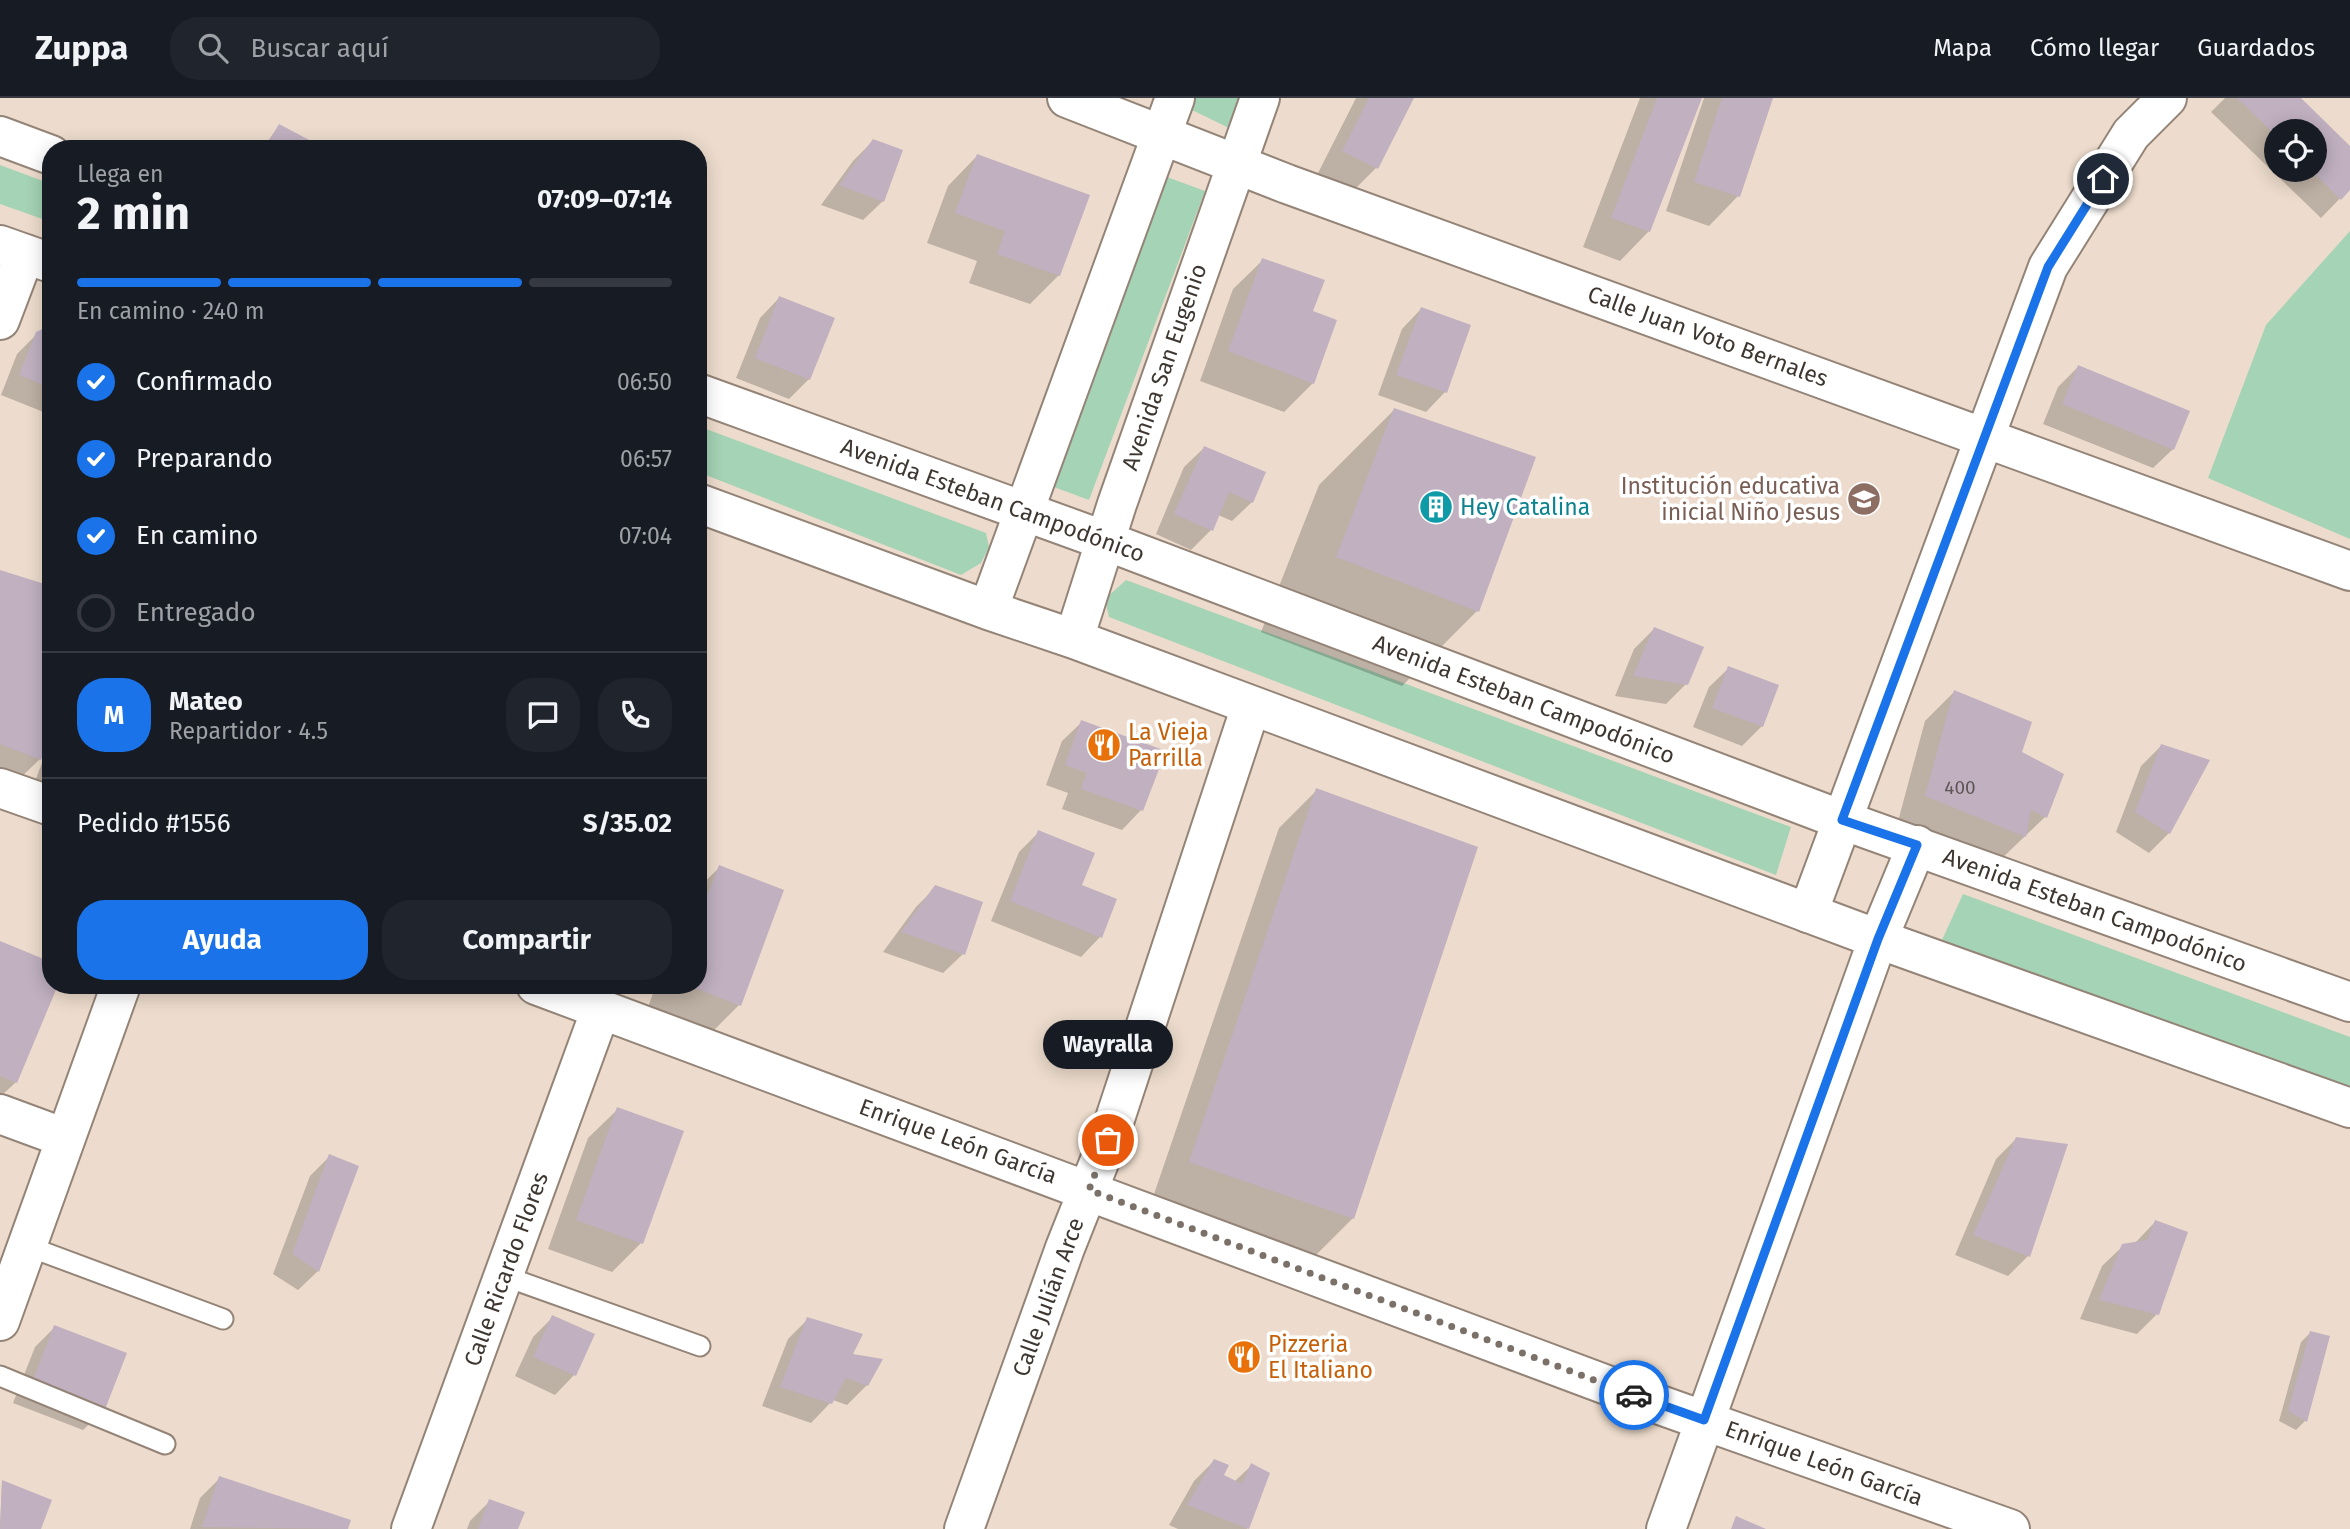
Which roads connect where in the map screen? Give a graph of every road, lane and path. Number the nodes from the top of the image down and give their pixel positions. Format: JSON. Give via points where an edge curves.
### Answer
{"nodes":[{"id":1,"x":1067,"y":98,"type":"edge"},
{"id":2,"x":1175,"y":98,"type":"edge"},
{"id":3,"x":1260,"y":98,"type":"edge"},
{"id":4,"x":2167,"y":98,"type":"edge"},
{"id":5,"x":1159,"y":135,"type":"junction"},
{"id":6,"x":0,"y":136,"type":"edge"},
{"id":7,"x":42,"y":152,"type":"edge"},
{"id":8,"x":1234,"y":164,"type":"junction"},
{"id":9,"x":25,"y":254,"type":"edge"},
{"id":10,"x":0,"y":320,"type":"edge"},
{"id":11,"x":707,"y":396,"type":"edge"},
{"id":12,"x":1984,"y":436,"type":"junction"},
{"id":13,"x":707,"y":506,"type":"edge"},
{"id":14,"x":1023,"y":513,"type":"junction"},
{"id":15,"x":1106,"y":541,"type":"junction"},
{"id":16,"x":2350,"y":571,"type":"edge"},
{"id":17,"x":988,"y":610,"type":"junction"},
{"id":18,"x":1074,"y":639,"type":"junction"},
{"id":19,"x":1251,"y":706,"type":"junction"},
{"id":20,"x":0,"y":788,"type":"edge"},
{"id":21,"x":42,"y":803,"type":"edge"},
{"id":22,"x":1842,"y":820,"type":"junction"},
{"id":23,"x":1917,"y":845,"type":"junction"},
{"id":24,"x":1808,"y":913,"type":"junction"},
{"id":25,"x":1878,"y":939,"type":"junction"},
{"id":26,"x":118,"y":994,"type":"edge"},
{"id":27,"x":560,"y":994,"type":"edge"},
{"id":28,"x":2350,"y":1002,"type":"edge"},
{"id":29,"x":601,"y":1009,"type":"junction"},
{"id":30,"x":2350,"y":1108,"type":"edge"},
{"id":31,"x":0,"y":1114,"type":"edge"},
{"id":32,"x":65,"y":1138,"type":"junction"},
{"id":33,"x":1089,"y":1190,"type":"junction"},
{"id":34,"x":27,"y":1246,"type":"junction"},
{"id":35,"x":504,"y":1276,"type":"junction"},
{"id":36,"x":223,"y":1319,"type":"dead end"},
{"id":37,"x":0,"y":1321,"type":"edge"},
{"id":38,"x":700,"y":1346,"type":"dead end"},
{"id":39,"x":0,"y":1376,"type":"edge"},
{"id":40,"x":1704,"y":1420,"type":"junction"},
{"id":41,"x":165,"y":1444,"type":"dead end"},
{"id":42,"x":411,"y":1529,"type":"edge"},
{"id":43,"x":964,"y":1529,"type":"edge"},
{"id":44,"x":1666,"y":1529,"type":"edge"},
{"id":45,"x":2010,"y":1529,"type":"edge"}],
"edges":[{"from":1,"to":5,"type":"street","name":"Calle Juan Voto Bernales"},
{"from":2,"to":5,"type":"street"},
{"from":3,"to":8,"type":"street","name":"Avenida San Eugenio"},
{"from":4,"to":12,"type":"street","via":[[2131,134],[2048,267]]},
{"from":5,"to":8,"type":"street","name":"Calle Juan Voto Bernales"},
{"from":5,"to":14,"type":"street"},
{"from":6,"to":7,"type":"street"},
{"from":8,"to":12,"type":"street","name":"Calle Juan Voto Bernales"},
{"from":8,"to":15,"type":"street","name":"Avenida San Eugenio"},
{"from":9,"to":10,"type":"street"},
{"from":11,"to":14,"type":"street","name":"Avenida Esteban Campodónico"},
{"from":12,"to":16,"type":"street","name":"Calle Juan Voto Bernales"},
{"from":12,"to":22,"type":"street"},
{"from":13,"to":17,"type":"street"},
{"from":14,"to":15,"type":"street","name":"Avenida Esteban Campodónico"},
{"from":14,"to":17,"type":"street"},
{"from":15,"to":18,"type":"street","name":"Avenida San Eugenio"},
{"from":15,"to":22,"type":"street","name":"Avenida Esteban Campodónico"},
{"from":17,"to":18,"type":"street"},
{"from":18,"to":19,"type":"street"},
{"from":19,"to":24,"type":"street"},
{"from":19,"to":33,"type":"street","name":"Calle Julián Arce"},
{"from":20,"to":21,"type":"street"},
{"from":22,"to":23,"type":"street","name":"Avenida Esteban Campodónico"},
{"from":22,"to":24,"type":"street"},
{"from":23,"to":25,"type":"street"},
{"from":23,"to":28,"type":"street","name":"Avenida Esteban Campodónico"},
{"from":24,"to":25,"type":"street"},
{"from":25,"to":30,"type":"street"},
{"from":25,"to":40,"type":"street"},
{"from":26,"to":32,"type":"street"},
{"from":27,"to":29,"type":"street","name":"Enrique León García"},
{"from":29,"to":33,"type":"street","name":"Enrique León García"},
{"from":29,"to":35,"type":"street","name":"Calle Ricardo Flores"},
{"from":31,"to":32,"type":"street"},
{"from":32,"to":34,"type":"street"},
{"from":33,"to":40,"type":"street","name":"Enrique León García"},
{"from":33,"to":43,"type":"street","name":"Calle Julián Arce"},
{"from":34,"to":36,"type":"lane"},
{"from":34,"to":37,"type":"street"},
{"from":35,"to":38,"type":"lane"},
{"from":35,"to":42,"type":"street","name":"Calle Ricardo Flores"},
{"from":39,"to":41,"type":"lane"},
{"from":40,"to":44,"type":"street"},
{"from":40,"to":45,"type":"street","name":"Enrique León García"}]}
